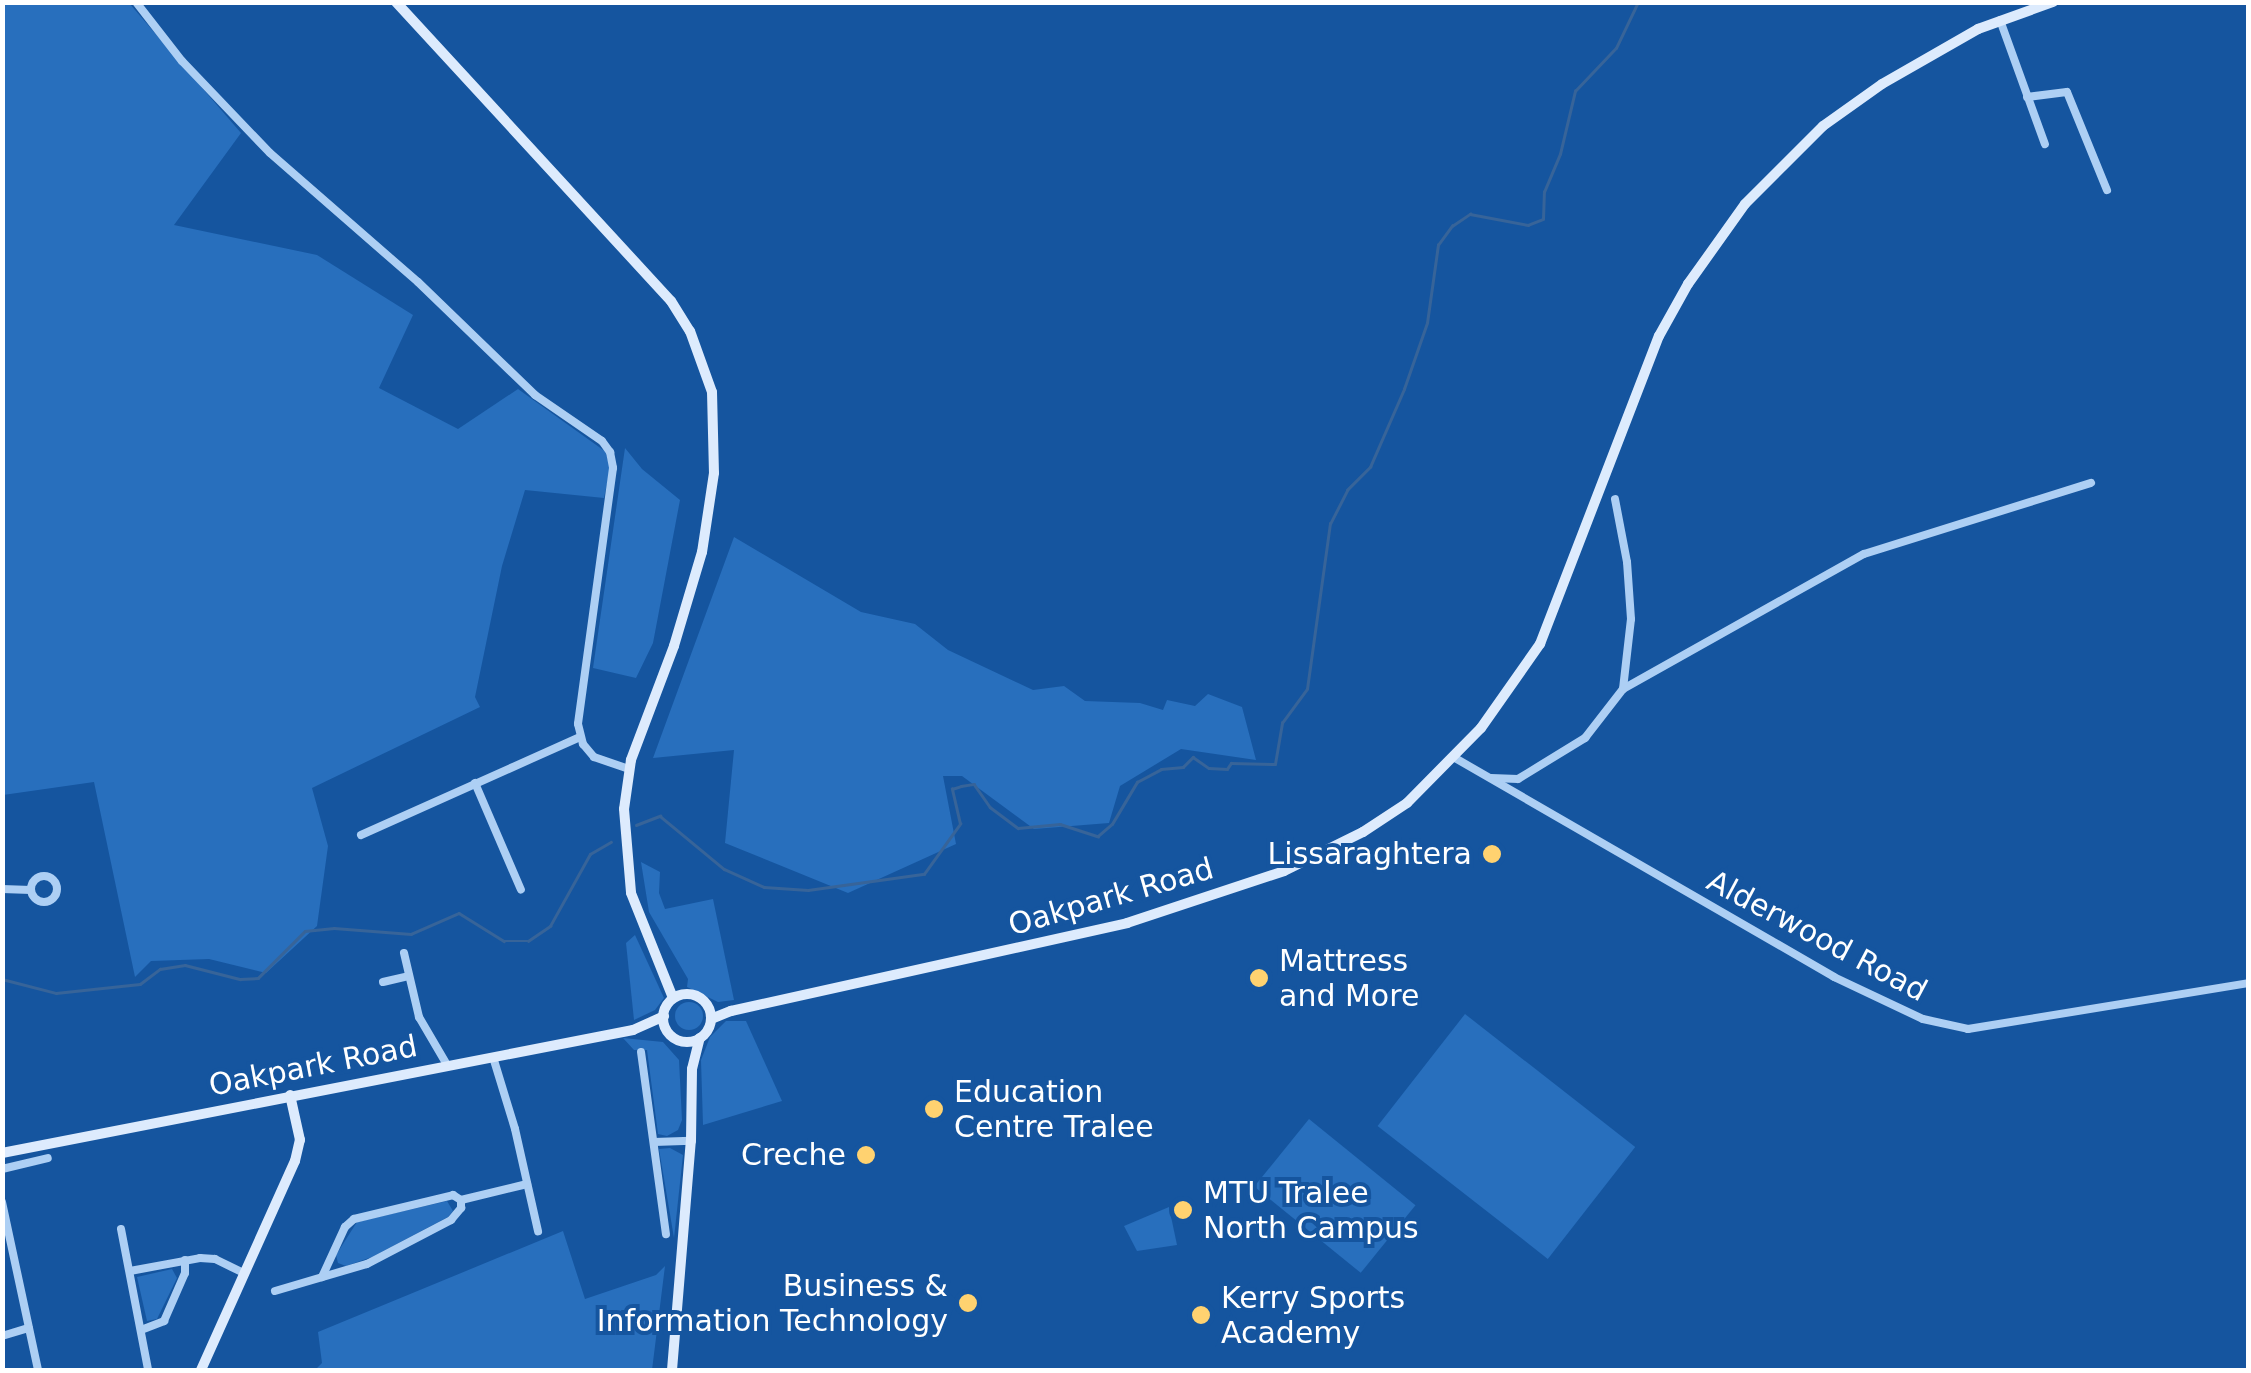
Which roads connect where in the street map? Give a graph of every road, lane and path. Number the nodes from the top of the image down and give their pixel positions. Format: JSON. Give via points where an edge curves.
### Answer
{"nodes":[{"id":1,"x":136,"y":2,"type":"edge"},
{"id":2,"x":396,"y":2,"type":"edge"},
{"id":3,"x":2053,"y":2,"type":"edge"},
{"id":4,"x":2000,"y":20,"type":"junction"},
{"id":5,"x":2028,"y":96,"type":"junction"},
{"id":6,"x":2045,"y":144,"type":"dead end"},
{"id":7,"x":2108,"y":190,"type":"dead end"},
{"id":8,"x":2091,"y":483,"type":"dead end"},
{"id":9,"x":1615,"y":500,"type":"dead end"},
{"id":10,"x":1623,"y":689,"type":"junction"},
{"id":11,"x":580,"y":736,"type":"junction"},
{"id":12,"x":1455,"y":758,"type":"junction"},
{"id":13,"x":629,"y":768,"type":"junction"},
{"id":14,"x":1486,"y":778,"type":"junction"},
{"id":15,"x":474,"y":783,"type":"junction"},
{"id":16,"x":362,"y":835,"type":"dead end"},
{"id":17,"x":2,"y":888,"type":"edge"},
{"id":18,"x":31,"y":890,"type":"dead end"},
{"id":19,"x":521,"y":890,"type":"dead end"},
{"id":20,"x":404,"y":953,"type":"dead end"},
{"id":21,"x":661,"y":962,"type":"junction"},
{"id":22,"x":408,"y":976,"type":"junction"},
{"id":23,"x":384,"y":982,"type":"dead end"},
{"id":24,"x":2248,"y":983,"type":"edge"},
{"id":25,"x":687,"y":994,"type":"junction"},
{"id":26,"x":674,"y":998,"type":"junction"},
{"id":27,"x":708,"y":1005,"type":"junction"},
{"id":28,"x":731,"y":1011,"type":"junction"},
{"id":29,"x":664,"y":1016,"type":"junction"},
{"id":30,"x":712,"y":1019,"type":"junction"},
{"id":31,"x":633,"y":1030,"type":"junction"},
{"id":32,"x":666,"y":1030,"type":"junction"},
{"id":33,"x":700,"y":1038,"type":"junction"},
{"id":34,"x":682,"y":1041,"type":"junction"},
{"id":35,"x":642,"y":1052,"type":"dead end"},
{"id":36,"x":493,"y":1057,"type":"junction"},
{"id":37,"x":447,"y":1065,"type":"junction"},
{"id":38,"x":692,"y":1069,"type":"junction"},
{"id":39,"x":290,"y":1096,"type":"junction"},
{"id":40,"x":690,"y":1141,"type":"junction"},
{"id":41,"x":654,"y":1142,"type":"junction"},
{"id":42,"x":2,"y":1152,"type":"edge"},
{"id":43,"x":48,"y":1158,"type":"dead end"},
{"id":44,"x":2,"y":1169,"type":"edge"},
{"id":45,"x":527,"y":1184,"type":"junction"},
{"id":46,"x":461,"y":1200,"type":"junction"},
{"id":47,"x":2,"y":1202,"type":"edge"},
{"id":48,"x":652,"y":1228,"type":"dead end"},
{"id":49,"x":121,"y":1229,"type":"dead end"},
{"id":50,"x":538,"y":1232,"type":"dead end"},
{"id":51,"x":185,"y":1260,"type":"junction"},
{"id":52,"x":130,"y":1271,"type":"junction"},
{"id":53,"x":244,"y":1273,"type":"junction"},
{"id":54,"x":322,"y":1277,"type":"junction"},
{"id":55,"x":275,"y":1291,"type":"dead end"},
{"id":56,"x":29,"y":1328,"type":"junction"},
{"id":57,"x":141,"y":1330,"type":"junction"},
{"id":58,"x":2,"y":1336,"type":"edge"},
{"id":59,"x":148,"y":1369,"type":"edge"},
{"id":60,"x":38,"y":1370,"type":"edge"},
{"id":61,"x":201,"y":1370,"type":"edge"},
{"id":62,"x":672,"y":1370,"type":"edge"}],
"edges":[{"from":1,"to":11,"type":"street","via":[[270,153],[535,395],[610,452]]},
{"from":2,"to":13,"type":"main road","via":[[672,301],[708,376],[716,439],[702,552]]},
{"from":3,"to":4,"type":"main road","name":"Oakpark Road"},
{"from":4,"to":5,"type":"street"},
{"from":4,"to":12,"type":"main road","name":"Oakpark Road","via":[[1913,64],[1823,126],[1714,244],[1660,336],[1540,644]]},
{"from":5,"to":6,"type":"street"},
{"from":5,"to":7,"type":"street","via":[[2067,92]]},
{"from":8,"to":10,"type":"street","via":[[1864,554]]},
{"from":9,"to":10,"type":"street","via":[[1631,619]]},
{"from":10,"to":14,"type":"street","via":[[1586,738],[1518,780]]},
{"from":11,"to":13,"type":"street","via":[[594,758]]},
{"from":11,"to":15,"type":"street"},
{"from":12,"to":14,"type":"street","name":"Alderwood Road"},
{"from":12,"to":28,"type":"main road","name":"Oakpark Road","via":[[1407,803],[1323,854],[1127,923]]},
{"from":13,"to":21,"type":"main road","via":[[627,873],[640,922]]},
{"from":14,"to":24,"type":"street","name":"Alderwood Road","via":[[1834,977],[1948,1026],[1968,1029]]},
{"from":15,"to":16,"type":"street"},
{"from":15,"to":19,"type":"street"},
{"from":17,"to":18,"type":"street"},
{"from":20,"to":22,"type":"street"},
{"from":21,"to":25,"type":"main road"},
{"from":21,"to":26,"type":"main road"},
{"from":22,"to":23,"type":"street"},
{"from":22,"to":37,"type":"street","via":[[419,1017]]},
{"from":25,"to":26,"type":"main road"},
{"from":25,"to":27,"type":"main road"},
{"from":26,"to":29,"type":"main road"},
{"from":27,"to":28,"type":"main road"},
{"from":27,"to":30,"type":"main road"},
{"from":28,"to":30,"type":"main road","name":"Oakpark Road"},
{"from":29,"to":31,"type":"main road"},
{"from":29,"to":32,"type":"main road"},
{"from":30,"to":33,"type":"main road"},
{"from":31,"to":32,"type":"main road"},
{"from":31,"to":36,"type":"main road","name":"Oakpark Road"},
{"from":32,"to":34,"type":"main road"},
{"from":33,"to":34,"type":"main road"},
{"from":33,"to":38,"type":"main road"},
{"from":34,"to":38,"type":"main road"},
{"from":35,"to":41,"type":"street"},
{"from":36,"to":37,"type":"main road","name":"Oakpark Road"},
{"from":36,"to":45,"type":"street"},
{"from":37,"to":39,"type":"main road","name":"Oakpark Road"},
{"from":38,"to":40,"type":"main road"},
{"from":39,"to":42,"type":"main road","name":"Oakpark Road"},
{"from":39,"to":53,"type":"main road","via":[[299,1147]]},
{"from":40,"to":41,"type":"street"},
{"from":40,"to":62,"type":"main road"},
{"from":41,"to":48,"type":"street","via":[[665,1230]]},
{"from":43,"to":44,"type":"street"},
{"from":45,"to":46,"type":"street"},
{"from":45,"to":50,"type":"street"},
{"from":46,"to":54,"type":"street","via":[[450,1220],[367,1264]]},
{"from":46,"to":54,"type":"street","via":[[454,1195],[354,1219]]},
{"from":47,"to":56,"type":"street"},
{"from":49,"to":52,"type":"street"},
{"from":51,"to":52,"type":"street"},
{"from":51,"to":53,"type":"street","via":[[215,1260]]},
{"from":51,"to":57,"type":"street","via":[[164,1321]]},
{"from":52,"to":57,"type":"street"},
{"from":53,"to":61,"type":"main road"},
{"from":54,"to":55,"type":"street"},
{"from":56,"to":58,"type":"street"},
{"from":56,"to":60,"type":"street"},
{"from":57,"to":59,"type":"street"}]}
